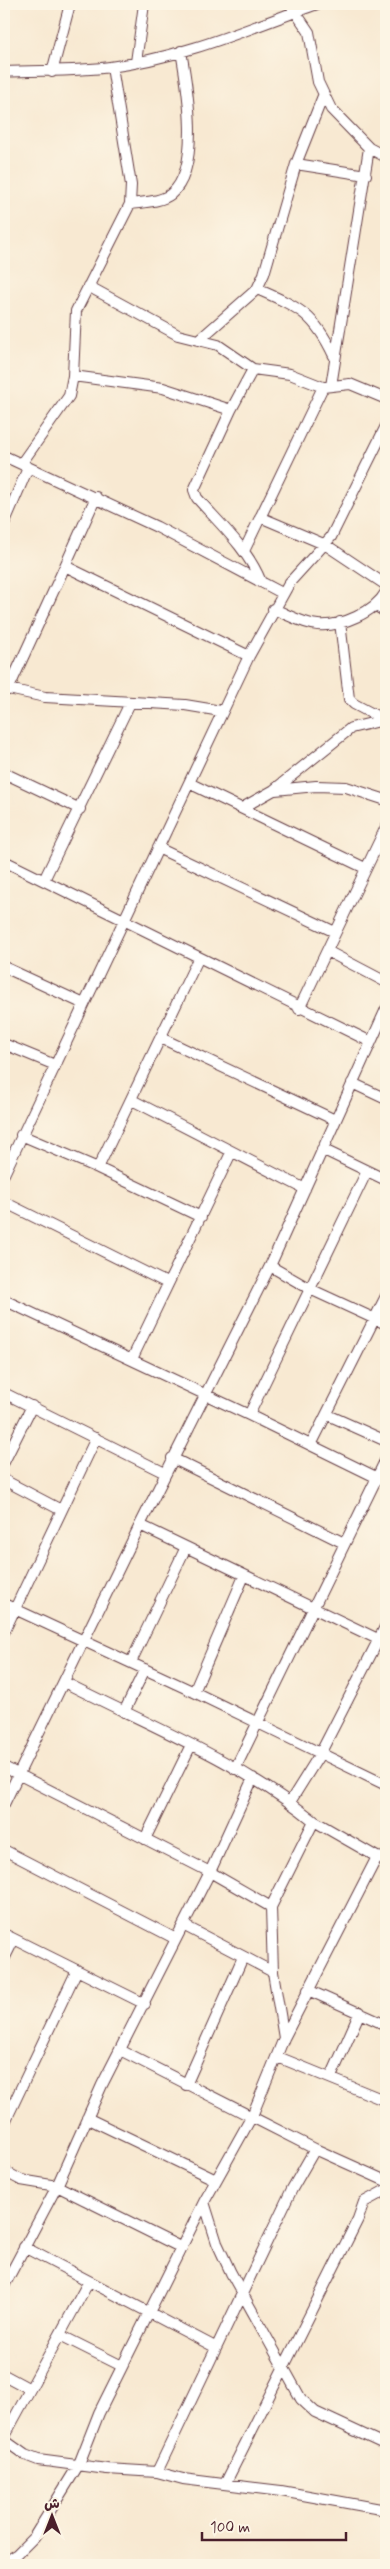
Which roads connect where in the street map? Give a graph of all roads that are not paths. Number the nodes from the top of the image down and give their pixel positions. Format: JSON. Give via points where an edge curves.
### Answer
{"nodes":[{"id":1,"x":70,"y":4,"type":"edge"},
{"id":2,"x":144,"y":4,"type":"edge"},
{"id":3,"x":317,"y":4,"type":"edge"},
{"id":4,"x":294,"y":8,"type":"edge"},
{"id":5,"x":181,"y":51,"type":"junction"},
{"id":6,"x":136,"y":62,"type":"junction"},
{"id":7,"x":112,"y":67,"type":"junction"},
{"id":8,"x":4,"y":72,"type":"edge"},
{"id":9,"x":52,"y":72,"type":"junction"},
{"id":10,"x":323,"y":96,"type":"junction"},
{"id":11,"x":370,"y":148,"type":"junction"},
{"id":12,"x":386,"y":157,"type":"edge"},
{"id":13,"x":296,"y":164,"type":"junction"},
{"id":14,"x":366,"y":175,"type":"junction"},
{"id":15,"x":130,"y":204,"type":"junction"},
{"id":16,"x":88,"y":286,"type":"junction"},
{"id":17,"x":257,"y":289,"type":"junction"},
{"id":18,"x":199,"y":340,"type":"junction"},
{"id":19,"x":334,"y":357,"type":"junction"},
{"id":20,"x":253,"y":369,"type":"junction"},
{"id":21,"x":74,"y":376,"type":"junction"},
{"id":22,"x":327,"y":386,"type":"junction"},
{"id":23,"x":386,"y":399,"type":"edge"},
{"id":24,"x":231,"y":410,"type":"junction"},
{"id":25,"x":386,"y":426,"type":"edge"},
{"id":26,"x":4,"y":456,"type":"edge"},
{"id":27,"x":24,"y":466,"type":"junction"},
{"id":28,"x":96,"y":497,"type":"junction"},
{"id":29,"x":260,"y":517,"type":"junction"},
{"id":30,"x":4,"y":524,"type":"edge"},
{"id":31,"x":326,"y":545,"type":"junction"},
{"id":32,"x":244,"y":551,"type":"junction"},
{"id":33,"x":65,"y":566,"type":"junction"},
{"id":34,"x":260,"y":582,"type":"junction"},
{"id":35,"x":386,"y":585,"type":"edge"},
{"id":36,"x":386,"y":592,"type":"edge"},
{"id":37,"x":282,"y":593,"type":"junction"},
{"id":38,"x":376,"y":606,"type":"junction"},
{"id":39,"x":273,"y":609,"type":"junction"},
{"id":40,"x":386,"y":612,"type":"edge"},
{"id":41,"x":340,"y":622,"type":"junction"},
{"id":42,"x":249,"y":656,"type":"junction"},
{"id":43,"x":6,"y":689,"type":"edge"},
{"id":44,"x":130,"y":703,"type":"junction"},
{"id":45,"x":221,"y":711,"type":"junction"},
{"id":46,"x":385,"y":720,"type":"edge"},
{"id":47,"x":4,"y":773,"type":"edge"},
{"id":48,"x":189,"y":783,"type":"junction"},
{"id":49,"x":274,"y":790,"type":"junction"},
{"id":50,"x":386,"y":800,"type":"edge"},
{"id":51,"x":242,"y":808,"type":"junction"},
{"id":52,"x":80,"y":809,"type":"junction"},
{"id":53,"x":386,"y":827,"type":"edge"},
{"id":54,"x":158,"y":848,"type":"junction"},
{"id":55,"x":4,"y":861,"type":"edge"},
{"id":56,"x":365,"y":868,"type":"junction"},
{"id":57,"x":44,"y":880,"type":"junction"},
{"id":58,"x":123,"y":922,"type":"junction"},
{"id":59,"x":336,"y":932,"type":"junction"},
{"id":60,"x":327,"y":951,"type":"junction"},
{"id":61,"x":198,"y":959,"type":"junction"},
{"id":62,"x":4,"y":967,"type":"edge"},
{"id":63,"x":386,"y":982,"type":"edge"},
{"id":64,"x":84,"y":1004,"type":"junction"},
{"id":65,"x":299,"y":1009,"type":"junction"},
{"id":66,"x":386,"y":1009,"type":"edge"},
{"id":67,"x":384,"y":1020,"type":"edge"},
{"id":68,"x":160,"y":1038,"type":"junction"},
{"id":69,"x":371,"y":1042,"type":"junction"},
{"id":70,"x":4,"y":1044,"type":"edge"},
{"id":71,"x":55,"y":1065,"type":"junction"},
{"id":72,"x":352,"y":1083,"type":"junction"},
{"id":73,"x":132,"y":1100,"type":"junction"},
{"id":74,"x":386,"y":1100,"type":"edge"},
{"id":75,"x":336,"y":1120,"type":"junction"},
{"id":76,"x":22,"y":1136,"type":"junction"},
{"id":77,"x":322,"y":1149,"type":"junction"},
{"id":78,"x":230,"y":1153,"type":"junction"},
{"id":79,"x":98,"y":1168,"type":"junction"},
{"id":80,"x":366,"y":1171,"type":"junction"},
{"id":81,"x":4,"y":1174,"type":"edge"},
{"id":82,"x":386,"y":1180,"type":"edge"},
{"id":83,"x":305,"y":1189,"type":"junction"},
{"id":84,"x":4,"y":1202,"type":"edge"},
{"id":85,"x":201,"y":1217,"type":"junction"},
{"id":86,"x":270,"y":1266,"type":"junction"},
{"id":87,"x":167,"y":1283,"type":"junction"},
{"id":88,"x":310,"y":1289,"type":"junction"},
{"id":89,"x":386,"y":1296,"type":"edge"},
{"id":90,"x":4,"y":1300,"type":"edge"},
{"id":91,"x":374,"y":1318,"type":"junction"},
{"id":92,"x":386,"y":1324,"type":"edge"},
{"id":93,"x":132,"y":1359,"type":"junction"},
{"id":94,"x":4,"y":1393,"type":"edge"},
{"id":95,"x":205,"y":1394,"type":"junction"},
{"id":96,"x":32,"y":1406,"type":"junction"},
{"id":97,"x":249,"y":1414,"type":"junction"},
{"id":98,"x":328,"y":1414,"type":"junction"},
{"id":99,"x":96,"y":1438,"type":"junction"},
{"id":100,"x":386,"y":1441,"type":"edge"},
{"id":101,"x":311,"y":1445,"type":"junction"},
{"id":102,"x":172,"y":1458,"type":"junction"},
{"id":103,"x":386,"y":1459,"type":"edge"},
{"id":104,"x":4,"y":1462,"type":"edge"},
{"id":105,"x":165,"y":1473,"type":"junction"},
{"id":106,"x":4,"y":1480,"type":"edge"},
{"id":107,"x":382,"y":1480,"type":"edge"},
{"id":108,"x":61,"y":1510,"type":"junction"},
{"id":109,"x":140,"y":1524,"type":"junction"},
{"id":110,"x":344,"y":1543,"type":"junction"},
{"id":111,"x":186,"y":1547,"type":"junction"},
{"id":112,"x":244,"y":1576,"type":"junction"},
{"id":113,"x":4,"y":1604,"type":"edge"},
{"id":114,"x":14,"y":1609,"type":"junction"},
{"id":115,"x":312,"y":1609,"type":"junction"},
{"id":116,"x":386,"y":1626,"type":"edge"},
{"id":117,"x":4,"y":1632,"type":"edge"},
{"id":118,"x":84,"y":1641,"type":"junction"},
{"id":119,"x":383,"y":1641,"type":"edge"},
{"id":120,"x":131,"y":1662,"type":"junction"},
{"id":121,"x":145,"y":1669,"type":"junction"},
{"id":122,"x":64,"y":1682,"type":"junction"},
{"id":123,"x":194,"y":1692,"type":"junction"},
{"id":124,"x":124,"y":1712,"type":"junction"},
{"id":125,"x":257,"y":1723,"type":"junction"},
{"id":126,"x":191,"y":1745,"type":"junction"},
{"id":127,"x":320,"y":1754,"type":"junction"},
{"id":128,"x":4,"y":1767,"type":"edge"},
{"id":129,"x":235,"y":1769,"type":"junction"},
{"id":130,"x":18,"y":1775,"type":"junction"},
{"id":131,"x":253,"y":1778,"type":"junction"},
{"id":132,"x":386,"y":1785,"type":"edge"},
{"id":133,"x":290,"y":1802,"type":"junction"},
{"id":134,"x":4,"y":1804,"type":"edge"},
{"id":135,"x":314,"y":1821,"type":"junction"},
{"id":136,"x":145,"y":1839,"type":"junction"},
{"id":137,"x":4,"y":1850,"type":"edge"},
{"id":138,"x":382,"y":1858,"type":"edge"},
{"id":139,"x":210,"y":1872,"type":"junction"},
{"id":140,"x":271,"y":1907,"type":"junction"},
{"id":141,"x":183,"y":1925,"type":"junction"},
{"id":142,"x":4,"y":1934,"type":"edge"},
{"id":143,"x":14,"y":1939,"type":"junction"},
{"id":144,"x":176,"y":1939,"type":"junction"},
{"id":145,"x":243,"y":1956,"type":"junction"},
{"id":146,"x":4,"y":1959,"type":"edge"},
{"id":147,"x":77,"y":1970,"type":"junction"},
{"id":148,"x":273,"y":1972,"type":"junction"},
{"id":149,"x":308,"y":1990,"type":"junction"},
{"id":150,"x":144,"y":2004,"type":"junction"},
{"id":151,"x":360,"y":2012,"type":"junction"},
{"id":152,"x":386,"y":2025,"type":"edge"},
{"id":153,"x":284,"y":2038,"type":"junction"},
{"id":154,"x":120,"y":2050,"type":"junction"},
{"id":155,"x":278,"y":2058,"type":"junction"},
{"id":156,"x":331,"y":2077,"type":"junction"},
{"id":157,"x":186,"y":2085,"type":"junction"},
{"id":158,"x":386,"y":2101,"type":"edge"},
{"id":159,"x":252,"y":2116,"type":"junction"},
{"id":160,"x":87,"y":2118,"type":"junction"},
{"id":161,"x":4,"y":2124,"type":"edge"},
{"id":162,"x":315,"y":2149,"type":"junction"},
{"id":163,"x":4,"y":2171,"type":"edge"},
{"id":164,"x":216,"y":2180,"type":"junction"},
{"id":165,"x":386,"y":2181,"type":"edge"},
{"id":166,"x":57,"y":2186,"type":"junction"},
{"id":167,"x":386,"y":2190,"type":"edge"},
{"id":168,"x":204,"y":2202,"type":"junction"},
{"id":169,"x":24,"y":2246,"type":"junction"},
{"id":170,"x":182,"y":2248,"type":"junction"},
{"id":171,"x":89,"y":2281,"type":"junction"},
{"id":172,"x":4,"y":2286,"type":"edge"},
{"id":173,"x":243,"y":2294,"type":"junction"},
{"id":174,"x":150,"y":2313,"type":"junction"},
{"id":175,"x":60,"y":2335,"type":"junction"},
{"id":176,"x":215,"y":2347,"type":"junction"},
{"id":177,"x":122,"y":2366,"type":"junction"},
{"id":178,"x":284,"y":2368,"type":"junction"},
{"id":179,"x":4,"y":2375,"type":"edge"},
{"id":180,"x":30,"y":2389,"type":"junction"},
{"id":181,"x":4,"y":2438,"type":"edge"},
{"id":182,"x":386,"y":2445,"type":"edge"},
{"id":183,"x":79,"y":2464,"type":"junction"},
{"id":184,"x":157,"y":2472,"type":"junction"},
{"id":185,"x":225,"y":2484,"type":"junction"},
{"id":186,"x":386,"y":2510,"type":"edge"},
{"id":187,"x":4,"y":2562,"type":"edge"}],
"edges":[{"from":1,"to":9,"type":"street"},
{"from":2,"to":6,"type":"street"},
{"from":3,"to":4,"type":"street"},
{"from":4,"to":5,"type":"street","via":[[209,44]]},
{"from":4,"to":10,"type":"street","via":[[312,40]]},
{"from":5,"to":6,"type":"street"},
{"from":5,"to":15,"type":"street","via":[[190,102],[189,142],[181,182],[164,198]]},
{"from":6,"to":7,"type":"street"},
{"from":7,"to":9,"type":"street"},
{"from":7,"to":15,"type":"street","via":[[131,185]]},
{"from":8,"to":9,"type":"street"},
{"from":10,"to":11,"type":"street","via":[[342,122]]},
{"from":10,"to":13,"type":"street"},
{"from":11,"to":12,"type":"street"},
{"from":11,"to":14,"type":"street"},
{"from":13,"to":14,"type":"street"},
{"from":13,"to":17,"type":"street"},
{"from":14,"to":19,"type":"street"},
{"from":15,"to":16,"type":"street"},
{"from":16,"to":18,"type":"street","via":[[178,335]]},
{"from":16,"to":21,"type":"street","via":[[74,316]]},
{"from":17,"to":18,"type":"street"},
{"from":17,"to":19,"type":"street","via":[[310,317],[325,336]]},
{"from":18,"to":20,"type":"street","via":[[218,345]]},
{"from":19,"to":22,"type":"street"},
{"from":20,"to":22,"type":"street","via":[[290,374]]},
{"from":20,"to":24,"type":"street"},
{"from":21,"to":24,"type":"street","via":[[163,388]]},
{"from":21,"to":27,"type":"street","via":[[69,396]]},
{"from":22,"to":23,"type":"street","via":[[350,384]]},
{"from":22,"to":29,"type":"street"},
{"from":24,"to":32,"type":"street","via":[[194,490],[196,498]]},
{"from":25,"to":31,"type":"street"},
{"from":26,"to":27,"type":"street"},
{"from":27,"to":28,"type":"street"},
{"from":27,"to":30,"type":"street"},
{"from":28,"to":33,"type":"street"},
{"from":28,"to":34,"type":"street"},
{"from":29,"to":31,"type":"street"},
{"from":29,"to":32,"type":"street"},
{"from":31,"to":35,"type":"street"},
{"from":31,"to":37,"type":"street"},
{"from":32,"to":34,"type":"street"},
{"from":33,"to":42,"type":"street"},
{"from":33,"to":43,"type":"street"},
{"from":34,"to":37,"type":"street"},
{"from":36,"to":38,"type":"street"},
{"from":37,"to":39,"type":"street"},
{"from":38,"to":40,"type":"street"},
{"from":38,"to":41,"type":"street"},
{"from":39,"to":41,"type":"street","via":[[316,625]]},
{"from":39,"to":42,"type":"street"},
{"from":41,"to":46,"type":"street","via":[[349,699]]},
{"from":42,"to":45,"type":"street"},
{"from":43,"to":44,"type":"street","via":[[45,697]]},
{"from":44,"to":45,"type":"street","via":[[185,705]]},
{"from":44,"to":52,"type":"street"},
{"from":45,"to":48,"type":"street"},
{"from":46,"to":49,"type":"street","via":[[351,728]]},
{"from":47,"to":52,"type":"street"},
{"from":48,"to":51,"type":"street"},
{"from":48,"to":54,"type":"street"},
{"from":49,"to":50,"type":"street","via":[[346,787]]},
{"from":49,"to":51,"type":"street"},
{"from":51,"to":56,"type":"street"},
{"from":52,"to":57,"type":"street"},
{"from":53,"to":56,"type":"street"},
{"from":54,"to":58,"type":"street"},
{"from":54,"to":59,"type":"street"},
{"from":55,"to":57,"type":"street"},
{"from":56,"to":59,"type":"street"},
{"from":57,"to":58,"type":"street"},
{"from":58,"to":61,"type":"street"},
{"from":58,"to":64,"type":"street"},
{"from":59,"to":60,"type":"street"},
{"from":60,"to":63,"type":"street"},
{"from":60,"to":65,"type":"street"},
{"from":61,"to":65,"type":"street"},
{"from":61,"to":68,"type":"street"},
{"from":62,"to":64,"type":"street"},
{"from":64,"to":71,"type":"street"},
{"from":65,"to":69,"type":"street"},
{"from":66,"to":67,"type":"street"},
{"from":67,"to":69,"type":"street"},
{"from":68,"to":73,"type":"street"},
{"from":68,"to":75,"type":"street"},
{"from":69,"to":72,"type":"street"},
{"from":70,"to":71,"type":"street"},
{"from":71,"to":76,"type":"street"},
{"from":72,"to":74,"type":"street"},
{"from":72,"to":75,"type":"street"},
{"from":73,"to":78,"type":"street"},
{"from":73,"to":79,"type":"street"},
{"from":75,"to":77,"type":"street"},
{"from":76,"to":79,"type":"street"},
{"from":76,"to":81,"type":"street"},
{"from":77,"to":80,"type":"street"},
{"from":77,"to":83,"type":"street"},
{"from":78,"to":83,"type":"street"},
{"from":78,"to":85,"type":"street"},
{"from":79,"to":85,"type":"street"},
{"from":80,"to":82,"type":"street"},
{"from":80,"to":88,"type":"street"},
{"from":83,"to":86,"type":"street"},
{"from":84,"to":87,"type":"street"},
{"from":85,"to":87,"type":"street"},
{"from":86,"to":88,"type":"street"},
{"from":86,"to":95,"type":"street"},
{"from":87,"to":93,"type":"street"},
{"from":88,"to":91,"type":"street"},
{"from":88,"to":97,"type":"street"},
{"from":89,"to":91,"type":"street"},
{"from":90,"to":93,"type":"street"},
{"from":91,"to":92,"type":"street"},
{"from":91,"to":98,"type":"street"},
{"from":93,"to":95,"type":"street"},
{"from":94,"to":96,"type":"street"},
{"from":95,"to":97,"type":"street"},
{"from":95,"to":102,"type":"street"},
{"from":96,"to":99,"type":"street"},
{"from":96,"to":104,"type":"street"},
{"from":97,"to":101,"type":"street"},
{"from":98,"to":100,"type":"street"},
{"from":98,"to":101,"type":"street"},
{"from":99,"to":105,"type":"street"},
{"from":99,"to":108,"type":"street"},
{"from":101,"to":107,"type":"street"},
{"from":102,"to":105,"type":"street"},
{"from":102,"to":110,"type":"street"},
{"from":103,"to":107,"type":"street"},
{"from":105,"to":109,"type":"street"},
{"from":106,"to":108,"type":"street"},
{"from":107,"to":110,"type":"street"},
{"from":108,"to":114,"type":"street"},
{"from":109,"to":111,"type":"street"},
{"from":109,"to":118,"type":"street"},
{"from":110,"to":115,"type":"street"},
{"from":111,"to":112,"type":"street"},
{"from":111,"to":120,"type":"street"},
{"from":112,"to":115,"type":"street"},
{"from":112,"to":123,"type":"street"},
{"from":113,"to":114,"type":"street"},
{"from":114,"to":117,"type":"street"},
{"from":114,"to":118,"type":"street"},
{"from":115,"to":119,"type":"street"},
{"from":115,"to":125,"type":"street"},
{"from":116,"to":119,"type":"street"},
{"from":118,"to":120,"type":"street"},
{"from":118,"to":122,"type":"street"},
{"from":119,"to":127,"type":"street"},
{"from":120,"to":121,"type":"street"},
{"from":121,"to":123,"type":"street"},
{"from":121,"to":124,"type":"street"},
{"from":122,"to":124,"type":"street"},
{"from":122,"to":130,"type":"street"},
{"from":123,"to":125,"type":"street"},
{"from":124,"to":126,"type":"street"},
{"from":125,"to":127,"type":"street"},
{"from":125,"to":129,"type":"street"},
{"from":126,"to":129,"type":"street"},
{"from":126,"to":136,"type":"street"},
{"from":127,"to":132,"type":"street"},
{"from":127,"to":133,"type":"street"},
{"from":128,"to":130,"type":"street"},
{"from":129,"to":131,"type":"street"},
{"from":130,"to":134,"type":"street"},
{"from":130,"to":136,"type":"street"},
{"from":131,"to":133,"type":"street"},
{"from":131,"to":139,"type":"street"},
{"from":133,"to":135,"type":"street"},
{"from":135,"to":138,"type":"street"},
{"from":135,"to":140,"type":"street"},
{"from":136,"to":139,"type":"street"},
{"from":137,"to":144,"type":"street"},
{"from":138,"to":149,"type":"street"},
{"from":139,"to":140,"type":"street"},
{"from":139,"to":141,"type":"street"},
{"from":140,"to":148,"type":"street"},
{"from":141,"to":144,"type":"street"},
{"from":141,"to":145,"type":"street"},
{"from":142,"to":143,"type":"street"},
{"from":143,"to":146,"type":"street"},
{"from":143,"to":147,"type":"street"},
{"from":144,"to":150,"type":"street"},
{"from":145,"to":148,"type":"street"},
{"from":145,"to":157,"type":"street"},
{"from":147,"to":150,"type":"street"},
{"from":147,"to":161,"type":"street"},
{"from":148,"to":153,"type":"street"},
{"from":149,"to":151,"type":"street"},
{"from":149,"to":153,"type":"street"},
{"from":150,"to":154,"type":"street"},
{"from":151,"to":152,"type":"street"},
{"from":151,"to":156,"type":"street"},
{"from":153,"to":155,"type":"street"},
{"from":154,"to":157,"type":"street"},
{"from":154,"to":160,"type":"street"},
{"from":155,"to":156,"type":"street"},
{"from":155,"to":159,"type":"street"},
{"from":156,"to":158,"type":"street"},
{"from":157,"to":159,"type":"street"},
{"from":159,"to":162,"type":"street"},
{"from":159,"to":164,"type":"street"},
{"from":160,"to":164,"type":"street"},
{"from":160,"to":166,"type":"street"},
{"from":162,"to":165,"type":"street"},
{"from":162,"to":173,"type":"street","via":[[292,2188]]},
{"from":163,"to":166,"type":"street","via":[[21,2180]]},
{"from":164,"to":168,"type":"street"},
{"from":166,"to":169,"type":"street"},
{"from":166,"to":170,"type":"street"},
{"from":167,"to":178,"type":"street","via":[[364,2202]]},
{"from":168,"to":170,"type":"street"},
{"from":168,"to":173,"type":"street","via":[[217,2243]]},
{"from":169,"to":171,"type":"street"},
{"from":169,"to":172,"type":"street"},
{"from":170,"to":174,"type":"street"},
{"from":171,"to":174,"type":"street"},
{"from":171,"to":175,"type":"street"},
{"from":173,"to":176,"type":"street"},
{"from":173,"to":178,"type":"street"},
{"from":174,"to":176,"type":"street"},
{"from":174,"to":177,"type":"street"},
{"from":175,"to":177,"type":"street"},
{"from":175,"to":180,"type":"street"},
{"from":176,"to":184,"type":"street"},
{"from":177,"to":183,"type":"street"},
{"from":178,"to":182,"type":"street","via":[[301,2399],[314,2412]]},
{"from":178,"to":185,"type":"street"},
{"from":179,"to":180,"type":"street"},
{"from":180,"to":181,"type":"street"},
{"from":181,"to":183,"type":"street","via":[[38,2460]]},
{"from":183,"to":184,"type":"street"},
{"from":183,"to":187,"type":"street","via":[[34,2538]]},
{"from":184,"to":185,"type":"street"},
{"from":185,"to":186,"type":"street"}]}
